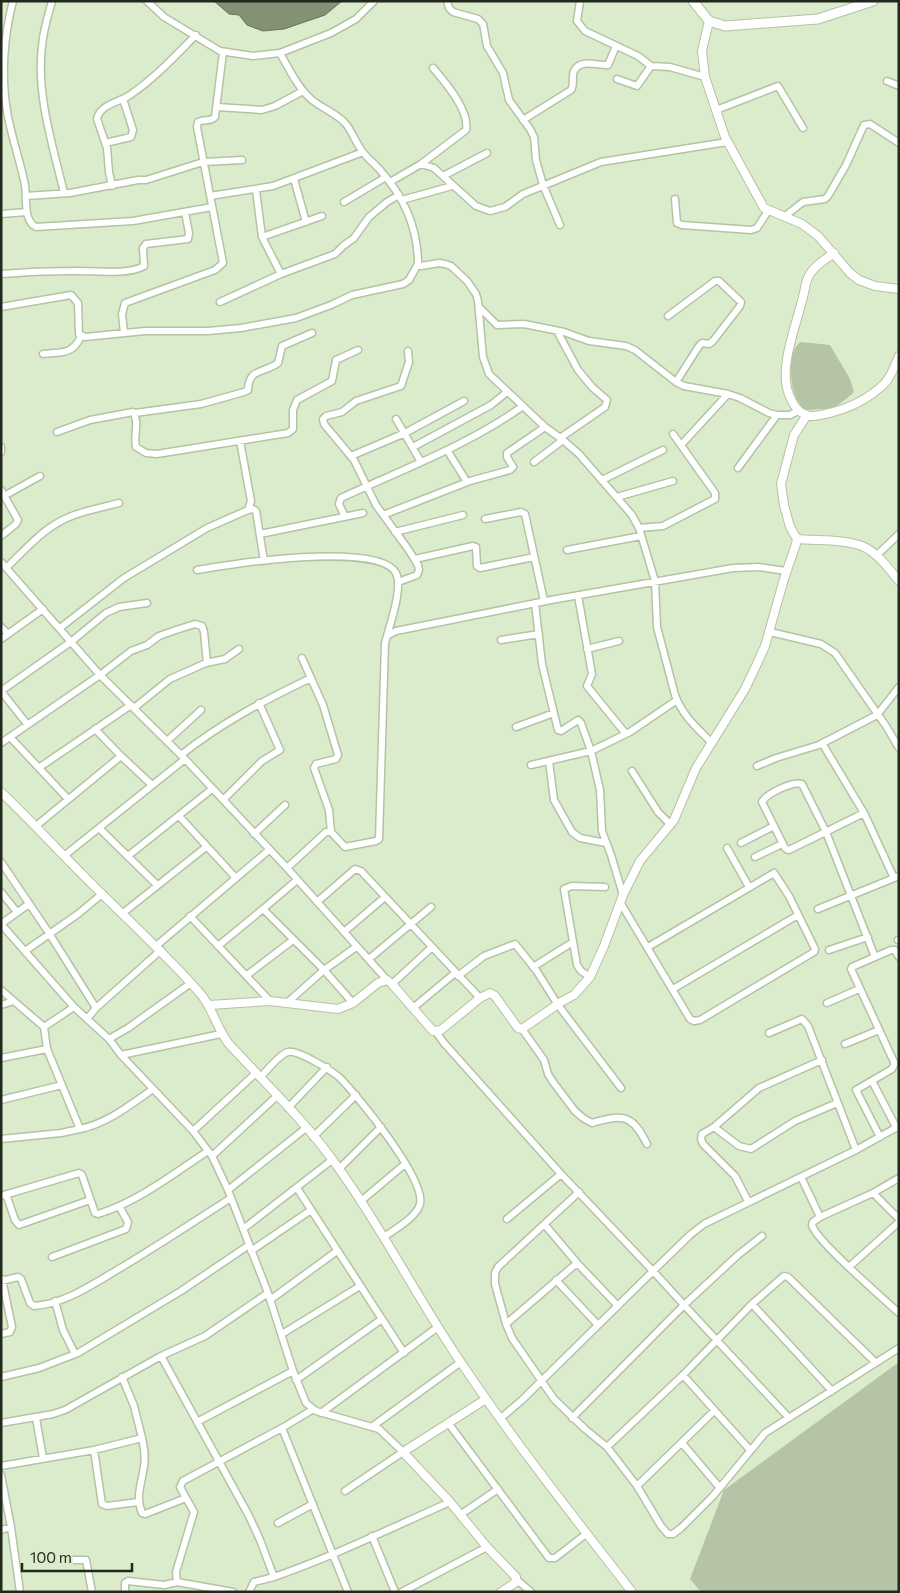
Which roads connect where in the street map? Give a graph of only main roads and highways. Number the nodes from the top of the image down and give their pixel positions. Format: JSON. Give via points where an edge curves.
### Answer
{"nodes":[{"id":1,"x":693,"y":1,"type":"edge"},
{"id":2,"x":873,"y":1,"type":"edge"}],
"edges":[{"from":1,"to":2,"type":"main road","via":[[709,21],[724,26],[818,20]]}]}
